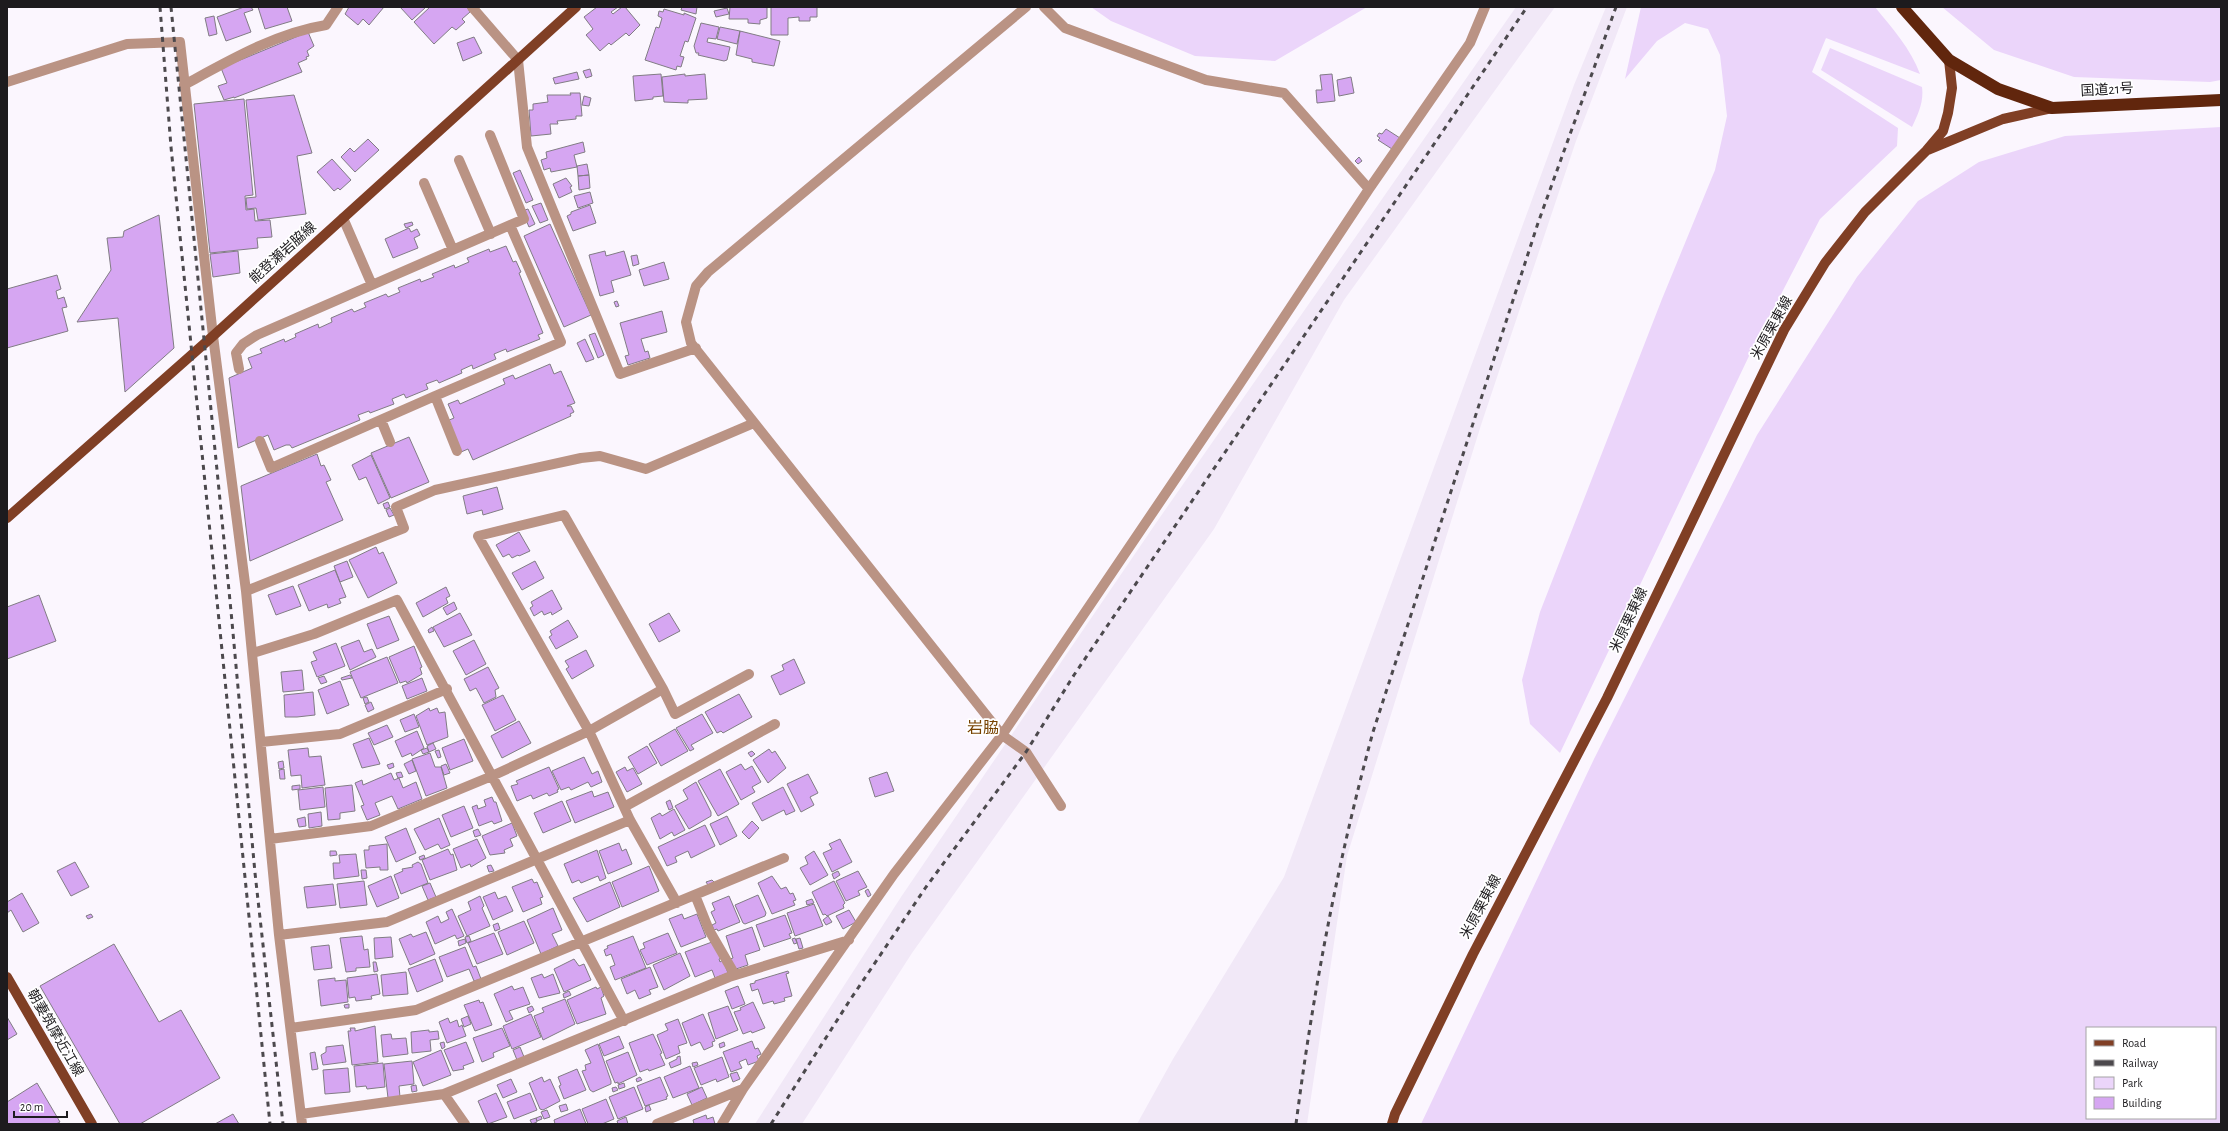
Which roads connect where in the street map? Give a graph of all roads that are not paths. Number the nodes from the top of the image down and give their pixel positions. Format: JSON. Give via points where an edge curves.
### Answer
{"nodes":[{"id":1,"x":338,"y":7,"type":"edge"},
{"id":2,"x":472,"y":7,"type":"edge"},
{"id":3,"x":576,"y":7,"type":"edge"},
{"id":4,"x":1026,"y":7,"type":"edge"},
{"id":5,"x":1044,"y":7,"type":"edge"},
{"id":6,"x":1485,"y":7,"type":"edge"},
{"id":7,"x":1902,"y":7,"type":"edge"},
{"id":8,"x":518,"y":60,"type":"junction"},
{"id":9,"x":1949,"y":60,"type":"junction"},
{"id":10,"x":7,"y":82,"type":"edge"},
{"id":11,"x":184,"y":85,"type":"junction"},
{"id":12,"x":2221,"y":100,"type":"edge"},
{"id":13,"x":2052,"y":108,"type":"junction"},
{"id":14,"x":490,"y":136,"type":"dead end"},
{"id":15,"x":1926,"y":151,"type":"junction"},
{"id":16,"x":459,"y":160,"type":"dead end"},
{"id":17,"x":424,"y":183,"type":"dead end"},
{"id":18,"x":1369,"y":189,"type":"junction"},
{"id":19,"x":343,"y":218,"type":"junction"},
{"id":20,"x":510,"y":226,"type":"junction"},
{"id":21,"x":491,"y":234,"type":"junction"},
{"id":22,"x":453,"y":250,"type":"junction"},
{"id":23,"x":372,"y":285,"type":"junction"},
{"id":24,"x":212,"y":336,"type":"junction"},
{"id":25,"x":696,"y":348,"type":"junction"},
{"id":26,"x":239,"y":369,"type":"dead end"},
{"id":27,"x":435,"y":396,"type":"junction"},
{"id":28,"x":381,"y":420,"type":"junction"},
{"id":29,"x":754,"y":423,"type":"junction"},
{"id":30,"x":260,"y":441,"type":"dead end"},
{"id":31,"x":390,"y":442,"type":"dead end"},
{"id":32,"x":457,"y":450,"type":"dead end"},
{"id":33,"x":7,"y":518,"type":"edge"},
{"id":34,"x":246,"y":591,"type":"junction"},
{"id":35,"x":253,"y":653,"type":"junction"},
{"id":36,"x":748,"y":674,"type":"dead end"},
{"id":37,"x":446,"y":689,"type":"junction"},
{"id":38,"x":663,"y":689,"type":"junction"},
{"id":39,"x":775,"y":724,"type":"dead end"},
{"id":40,"x":589,"y":730,"type":"junction"},
{"id":41,"x":1002,"y":735,"type":"junction"},
{"id":42,"x":261,"y":742,"type":"junction"},
{"id":43,"x":492,"y":776,"type":"junction"},
{"id":44,"x":1061,"y":806,"type":"dead end"},
{"id":45,"x":624,"y":807,"type":"junction"},
{"id":46,"x":630,"y":820,"type":"junction"},
{"id":47,"x":270,"y":839,"type":"junction"},
{"id":48,"x":537,"y":858,"type":"junction"},
{"id":49,"x":784,"y":858,"type":"dead end"},
{"id":50,"x":695,"y":895,"type":"junction"},
{"id":51,"x":677,"y":903,"type":"junction"},
{"id":52,"x":279,"y":935,"type":"junction"},
{"id":53,"x":849,"y":940,"type":"junction"},
{"id":54,"x":582,"y":941,"type":"junction"},
{"id":55,"x":735,"y":975,"type":"junction"},
{"id":56,"x":7,"y":977,"type":"edge"},
{"id":57,"x":624,"y":1021,"type":"junction"},
{"id":58,"x":291,"y":1028,"type":"junction"},
{"id":59,"x":743,"y":1089,"type":"junction"},
{"id":60,"x":444,"y":1094,"type":"junction"},
{"id":61,"x":301,"y":1114,"type":"junction"},
{"id":62,"x":92,"y":1124,"type":"edge"},
{"id":63,"x":302,"y":1124,"type":"edge"},
{"id":64,"x":466,"y":1124,"type":"edge"},
{"id":65,"x":657,"y":1124,"type":"edge"},
{"id":66,"x":722,"y":1124,"type":"edge"},
{"id":67,"x":1392,"y":1124,"type":"edge"}],
"edges":[{"from":1,"to":11,"type":"street","via":[[326,24],[307,28],[258,48]]},
{"from":2,"to":8,"type":"street"},
{"from":3,"to":8,"type":"main road","name":"能登瀬岩脇線"},
{"from":4,"to":25,"type":"street","via":[[708,272],[696,286],[686,322],[691,343]]},
{"from":5,"to":18,"type":"street","via":[[1065,28],[1206,80],[1284,93]]},
{"from":6,"to":18,"type":"street","via":[[1470,43]]},
{"from":7,"to":9,"type":"highway","name":"国道21号"},
{"from":8,"to":19,"type":"main road","name":"能登瀬岩脇線"},
{"from":8,"to":25,"type":"street","via":[[527,146],[620,374]]},
{"from":9,"to":13,"type":"highway","name":"国道21号","via":[[1998,89]]},
{"from":9,"to":15,"type":"main road","name":"米原栗東線","via":[[1952,88],[1948,114],[1943,131]]},
{"from":10,"to":11,"type":"street","via":[[127,44],[180,42]]},
{"from":11,"to":24,"type":"street"},
{"from":12,"to":13,"type":"highway","name":"国道21号"},
{"from":13,"to":15,"type":"main road","name":"米原栗東線","via":[[2004,119]]},
{"from":14,"to":20,"type":"street","via":[[524,219]]},
{"from":15,"to":67,"type":"main road","name":"米原栗東線","via":[[1865,212],[1825,263],[1784,330],[1607,698],[1473,954]]},
{"from":16,"to":21,"type":"street"},
{"from":17,"to":22,"type":"street"},
{"from":18,"to":41,"type":"street","via":[[1244,379]]},
{"from":19,"to":23,"type":"street"},
{"from":19,"to":24,"type":"main road","name":"能登瀬岩脇線"},
{"from":20,"to":21,"type":"street"},
{"from":20,"to":27,"type":"street","via":[[561,342]]},
{"from":21,"to":22,"type":"street"},
{"from":22,"to":23,"type":"street"},
{"from":23,"to":26,"type":"street","via":[[257,335],[243,344],[236,353]]},
{"from":24,"to":33,"type":"main road","name":"能登瀬岩脇線"},
{"from":24,"to":34,"type":"street"},
{"from":25,"to":29,"type":"street"},
{"from":27,"to":28,"type":"street"},
{"from":27,"to":32,"type":"street"},
{"from":28,"to":30,"type":"street","via":[[271,468]]},
{"from":28,"to":31,"type":"street"},
{"from":29,"to":34,"type":"street","via":[[646,469],[594,456],[435,490],[396,507],[404,528]]},
{"from":29,"to":41,"type":"street"},
{"from":34,"to":35,"type":"street"},
{"from":35,"to":37,"type":"street","via":[[314,634],[397,600]]},
{"from":35,"to":42,"type":"street"},
{"from":36,"to":38,"type":"street","via":[[675,714]]},
{"from":37,"to":42,"type":"street","via":[[340,734]]},
{"from":37,"to":43,"type":"street"},
{"from":38,"to":40,"type":"street"},
{"from":38,"to":40,"type":"street","via":[[564,515],[478,536]]},
{"from":39,"to":45,"type":"street"},
{"from":40,"to":43,"type":"street"},
{"from":40,"to":45,"type":"street"},
{"from":41,"to":44,"type":"street","via":[[1026,752]]},
{"from":41,"to":53,"type":"street","via":[[894,874]]},
{"from":42,"to":47,"type":"street"},
{"from":43,"to":47,"type":"street","via":[[371,826]]},
{"from":43,"to":48,"type":"street"},
{"from":45,"to":46,"type":"street"},
{"from":46,"to":48,"type":"street"},
{"from":46,"to":51,"type":"street"},
{"from":47,"to":52,"type":"street"},
{"from":48,"to":52,"type":"street","via":[[387,922]]},
{"from":48,"to":54,"type":"street"},
{"from":49,"to":50,"type":"street"},
{"from":50,"to":51,"type":"street"},
{"from":50,"to":55,"type":"street","via":[[710,930]]},
{"from":51,"to":54,"type":"street"},
{"from":52,"to":58,"type":"street"},
{"from":53,"to":55,"type":"street"},
{"from":53,"to":59,"type":"street"},
{"from":54,"to":57,"type":"street"},
{"from":54,"to":58,"type":"street","via":[[416,1010]]},
{"from":55,"to":57,"type":"street"},
{"from":56,"to":62,"type":"main road","name":"朝妻筑摩近江線"},
{"from":57,"to":60,"type":"street"},
{"from":58,"to":61,"type":"street"},
{"from":59,"to":65,"type":"street"},
{"from":59,"to":66,"type":"street"},
{"from":60,"to":61,"type":"street"},
{"from":60,"to":64,"type":"street"},
{"from":61,"to":63,"type":"street"}]}
